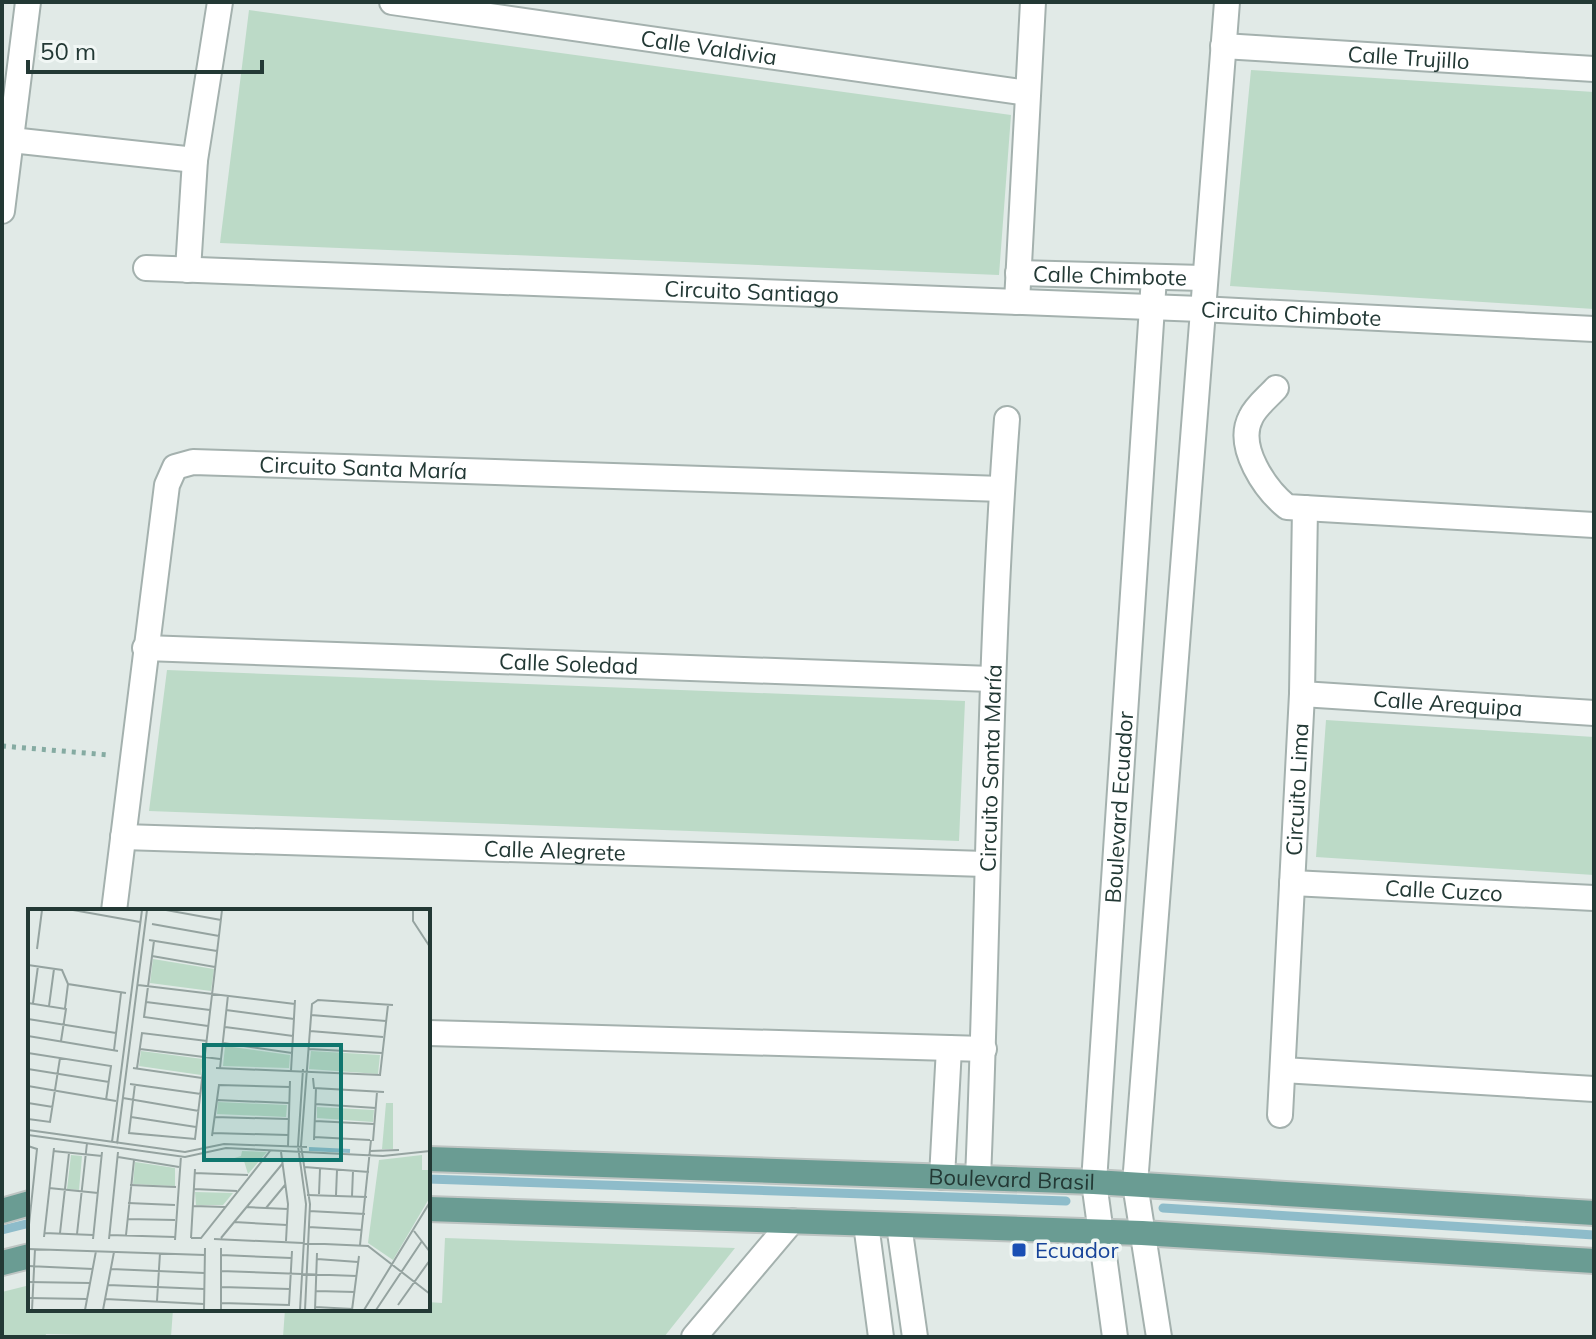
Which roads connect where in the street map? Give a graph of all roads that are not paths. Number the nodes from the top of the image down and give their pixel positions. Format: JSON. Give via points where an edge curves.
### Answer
{"nodes":[{"id":1,"x":28,"y":2,"type":"edge"},
{"id":2,"x":220,"y":2,"type":"edge"},
{"id":3,"x":392,"y":2,"type":"edge"},
{"id":4,"x":1033,"y":2,"type":"edge"},
{"id":5,"x":1227,"y":2,"type":"edge"},
{"id":6,"x":1223,"y":46,"type":"junction"},
{"id":7,"x":1594,"y":69,"type":"edge"},
{"id":8,"x":1027,"y":93,"type":"junction"},
{"id":9,"x":5,"y":139,"type":"edge"},
{"id":10,"x":195,"y":160,"type":"junction"},
{"id":11,"x":2,"y":211,"type":"edge"},
{"id":12,"x":146,"y":268,"type":"dead end"},
{"id":13,"x":188,"y":270,"type":"junction"},
{"id":14,"x":1018,"y":273,"type":"junction"},
{"id":15,"x":1154,"y":277,"type":"junction"},
{"id":16,"x":1203,"y":278,"type":"junction"},
{"id":17,"x":1017,"y":302,"type":"junction"},
{"id":18,"x":1153,"y":307,"type":"junction"},
{"id":19,"x":1200,"y":309,"type":"junction"},
{"id":20,"x":1594,"y":329,"type":"edge"},
{"id":21,"x":1276,"y":388,"type":"dead end"},
{"id":22,"x":1007,"y":419,"type":"dead end"},
{"id":23,"x":1002,"y":489,"type":"junction"},
{"id":24,"x":1305,"y":508,"type":"junction"},
{"id":25,"x":1594,"y":525,"type":"edge"},
{"id":26,"x":145,"y":648,"type":"junction"},
{"id":27,"x":991,"y":679,"type":"junction"},
{"id":28,"x":1302,"y":694,"type":"junction"},
{"id":29,"x":1594,"y":713,"type":"edge"},
{"id":30,"x":123,"y":837,"type":"junction"},
{"id":31,"x":985,"y":864,"type":"junction"},
{"id":32,"x":1292,"y":883,"type":"junction"},
{"id":33,"x":1594,"y":898,"type":"edge"},
{"id":34,"x":114,"y":909,"type":"edge"},
{"id":35,"x":430,"y":1033,"type":"edge"},
{"id":36,"x":949,"y":1048,"type":"junction"},
{"id":37,"x":984,"y":1049,"type":"junction"},
{"id":38,"x":1283,"y":1070,"type":"junction"},
{"id":39,"x":1594,"y":1089,"type":"edge"},
{"id":40,"x":1280,"y":1115,"type":"dead end"},
{"id":41,"x":430,"y":1159,"type":"edge"},
{"id":42,"x":942,"y":1177,"type":"junction"},
{"id":43,"x":978,"y":1178,"type":"junction"},
{"id":44,"x":1094,"y":1182,"type":"junction"},
{"id":45,"x":1135,"y":1184,"type":"junction"},
{"id":46,"x":28,"y":1204,"type":"edge"},
{"id":47,"x":430,"y":1209,"type":"edge"},
{"id":48,"x":2,"y":1211,"type":"edge"},
{"id":49,"x":1594,"y":1213,"type":"edge"},
{"id":50,"x":792,"y":1221,"type":"junction"},
{"id":51,"x":866,"y":1224,"type":"junction"},
{"id":52,"x":899,"y":1225,"type":"junction"},
{"id":53,"x":1101,"y":1232,"type":"junction"},
{"id":54,"x":1142,"y":1233,"type":"junction"},
{"id":55,"x":28,"y":1256,"type":"edge"},
{"id":56,"x":1594,"y":1261,"type":"edge"},
{"id":57,"x":2,"y":1263,"type":"edge"},
{"id":58,"x":694,"y":1337,"type":"edge"},
{"id":59,"x":881,"y":1337,"type":"edge"},
{"id":60,"x":915,"y":1337,"type":"edge"},
{"id":61,"x":1115,"y":1337,"type":"edge"},
{"id":62,"x":1159,"y":1337,"type":"edge"}],
"edges":[{"from":1,"to":9,"type":"street"},
{"from":2,"to":10,"type":"street"},
{"from":3,"to":8,"type":"street","name":"Calle Valdivia"},
{"from":4,"to":8,"type":"street"},
{"from":5,"to":6,"type":"street","name":"Circuito Chimbote"},
{"from":6,"to":7,"type":"street","name":"Calle Trujillo"},
{"from":6,"to":16,"type":"street","name":"Circuito Chimbote"},
{"from":8,"to":14,"type":"street"},
{"from":9,"to":10,"type":"street"},
{"from":9,"to":11,"type":"street"},
{"from":10,"to":13,"type":"street"},
{"from":12,"to":13,"type":"street","name":"Circuito Santiago"},
{"from":13,"to":17,"type":"street","name":"Circuito Santiago"},
{"from":14,"to":15,"type":"street","name":"Calle Chimbote"},
{"from":14,"to":17,"type":"street"},
{"from":15,"to":16,"type":"street","name":"Calle Chimbote"},
{"from":15,"to":18,"type":"street","name":"Boulevard Ecuador"},
{"from":16,"to":19,"type":"street","name":"Circuito Chimbote"},
{"from":17,"to":18,"type":"street","name":"Calle Chimbote"},
{"from":18,"to":19,"type":"street","name":"Calle Chimbote"},
{"from":18,"to":44,"type":"street","name":"Boulevard Ecuador"},
{"from":19,"to":20,"type":"street","name":"Circuito Chimbote"},
{"from":19,"to":45,"type":"street","name":"Boulevard Ecuador"},
{"from":21,"to":24,"type":"street","via":[[1249,419],[1247,442],[1268,492],[1287,507]]},
{"from":22,"to":23,"type":"street","name":"Circuito Santa María"},
{"from":23,"to":26,"type":"street","name":"Circuito Santa María","via":[[193,462],[175,467],[167,485]]},
{"from":23,"to":27,"type":"street","name":"Circuito Santa María"},
{"from":24,"to":25,"type":"street"},
{"from":24,"to":28,"type":"street","name":"Circuito Lima"},
{"from":26,"to":27,"type":"street","name":"Calle Soledad"},
{"from":26,"to":30,"type":"street","name":"Circuito Santa María"},
{"from":27,"to":31,"type":"street","name":"Circuito Santa María"},
{"from":28,"to":29,"type":"street","name":"Calle Arequipa"},
{"from":28,"to":32,"type":"street","name":"Circuito Lima"},
{"from":30,"to":31,"type":"street","name":"Calle Alegrete"},
{"from":30,"to":34,"type":"street","name":"Circuito Santa María"},
{"from":31,"to":37,"type":"street","name":"Circuito Santa María"},
{"from":32,"to":33,"type":"street","name":"Calle Cuzco"},
{"from":32,"to":38,"type":"street","name":"Circuito Lima"},
{"from":35,"to":36,"type":"street"},
{"from":36,"to":37,"type":"street"},
{"from":36,"to":42,"type":"street"},
{"from":37,"to":43,"type":"street","name":"Circuito Santa María"},
{"from":38,"to":39,"type":"street"},
{"from":38,"to":40,"type":"street","name":"Circuito Lima"},
{"from":41,"to":42,"type":"main road","name":"Boulevard Brasil"},
{"from":42,"to":43,"type":"main road","name":"Boulevard Brasil"},
{"from":43,"to":44,"type":"main road","name":"Boulevard Brasil"},
{"from":44,"to":45,"type":"main road","name":"Boulevard Brasil"},
{"from":44,"to":53,"type":"street","name":"Boulevard Ecuador"},
{"from":45,"to":49,"type":"main road","name":"Boulevard Brasil"},
{"from":45,"to":54,"type":"street","name":"Boulevard Ecuador"},
{"from":46,"to":48,"type":"main road"},
{"from":47,"to":50,"type":"main road"},
{"from":50,"to":51,"type":"main road"},
{"from":50,"to":58,"type":"street"},
{"from":51,"to":52,"type":"main road"},
{"from":51,"to":59,"type":"street"},
{"from":52,"to":53,"type":"main road"},
{"from":52,"to":60,"type":"street"},
{"from":53,"to":54,"type":"main road"},
{"from":53,"to":61,"type":"street","name":"Boulevard Ecuador"},
{"from":54,"to":56,"type":"main road"},
{"from":54,"to":62,"type":"street","name":"Boulevard Ecuador"},
{"from":55,"to":57,"type":"main road"}]}
